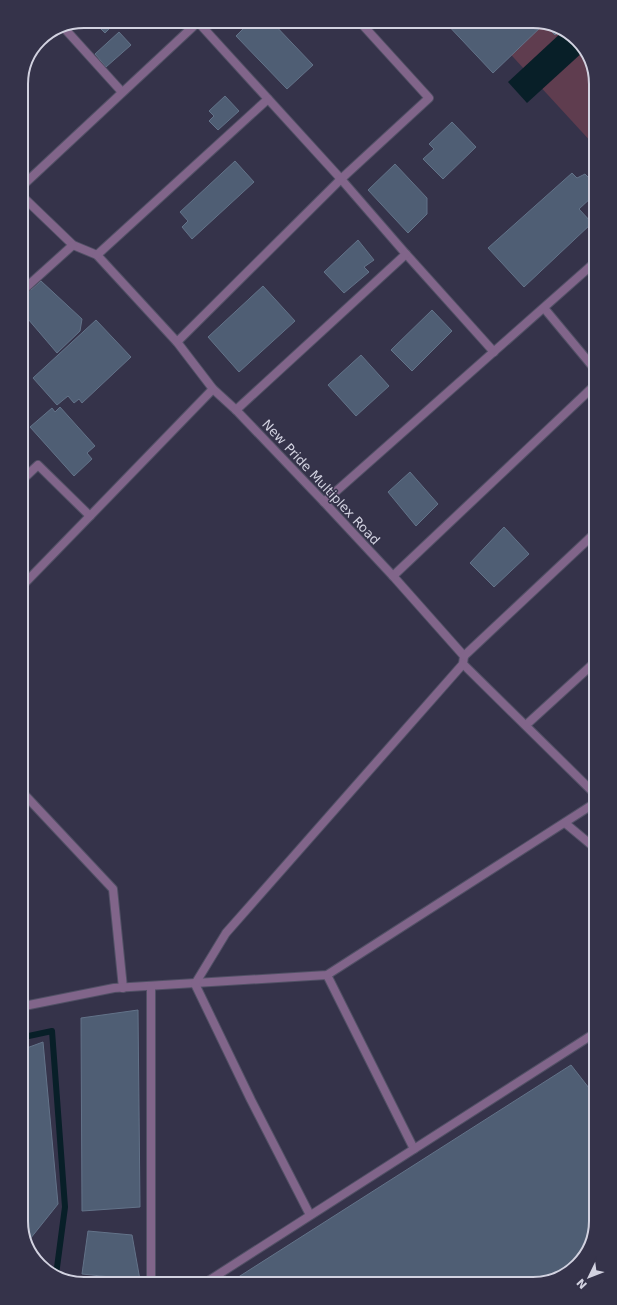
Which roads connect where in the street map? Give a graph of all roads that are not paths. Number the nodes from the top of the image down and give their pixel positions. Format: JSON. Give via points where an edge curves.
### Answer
{"nodes":[{"id":1,"x":191,"y":28,"type":"edge"},
{"id":2,"x":203,"y":28,"type":"edge"},
{"id":3,"x":365,"y":28,"type":"edge"},
{"id":4,"x":67,"y":31,"type":"edge"},
{"id":5,"x":122,"y":92,"type":"junction"},
{"id":6,"x":268,"y":99,"type":"junction"},
{"id":7,"x":341,"y":179,"type":"junction"},
{"id":8,"x":28,"y":180,"type":"edge"},
{"id":9,"x":28,"y":201,"type":"edge"},
{"id":10,"x":73,"y":245,"type":"junction"},
{"id":11,"x":406,"y":254,"type":"junction"},
{"id":12,"x":97,"y":255,"type":"junction"},
{"id":13,"x":589,"y":268,"type":"edge"},
{"id":14,"x":28,"y":286,"type":"edge"},
{"id":15,"x":544,"y":308,"type":"junction"},
{"id":16,"x":177,"y":342,"type":"junction"},
{"id":17,"x":494,"y":352,"type":"junction"},
{"id":18,"x":589,"y":361,"type":"edge"},
{"id":19,"x":213,"y":389,"type":"junction"},
{"id":20,"x":589,"y":391,"type":"edge"},
{"id":21,"x":236,"y":410,"type":"junction"},
{"id":22,"x":28,"y":474,"type":"edge"},
{"id":23,"x":324,"y":502,"type":"junction"},
{"id":24,"x":90,"y":516,"type":"junction"},
{"id":25,"x":589,"y":539,"type":"edge"},
{"id":26,"x":393,"y":576,"type":"junction"},
{"id":27,"x":28,"y":579,"type":"edge"},
{"id":28,"x":464,"y":660,"type":"junction"},
{"id":29,"x":589,"y":668,"type":"edge"},
{"id":30,"x":526,"y":725,"type":"junction"},
{"id":31,"x":589,"y":788,"type":"edge"},
{"id":32,"x":28,"y":798,"type":"edge"},
{"id":33,"x":589,"y":807,"type":"edge"},
{"id":34,"x":565,"y":823,"type":"junction"},
{"id":35,"x":589,"y":843,"type":"edge"},
{"id":36,"x":328,"y":975,"type":"junction"},
{"id":37,"x":195,"y":984,"type":"junction"},
{"id":38,"x":151,"y":986,"type":"junction"},
{"id":39,"x":123,"y":988,"type":"junction"},
{"id":40,"x":28,"y":1005,"type":"edge"},
{"id":41,"x":589,"y":1037,"type":"edge"},
{"id":42,"x":414,"y":1149,"type":"junction"},
{"id":43,"x":310,"y":1215,"type":"junction"},
{"id":44,"x":151,"y":1277,"type":"edge"},
{"id":45,"x":214,"y":1277,"type":"edge"}],
"edges":[{"from":1,"to":5,"type":"street"},
{"from":2,"to":6,"type":"street"},
{"from":3,"to":7,"type":"street","via":[[429,98]]},
{"from":4,"to":5,"type":"street"},
{"from":5,"to":8,"type":"street"},
{"from":6,"to":7,"type":"street"},
{"from":6,"to":12,"type":"street"},
{"from":7,"to":11,"type":"street"},
{"from":7,"to":16,"type":"street"},
{"from":9,"to":10,"type":"street","name":"New Pride Multiplex Road"},
{"from":10,"to":12,"type":"street","name":"New Pride Multiplex Road"},
{"from":10,"to":14,"type":"street"},
{"from":11,"to":17,"type":"street"},
{"from":11,"to":21,"type":"street"},
{"from":12,"to":16,"type":"street","name":"New Pride Multiplex Road"},
{"from":13,"to":15,"type":"street"},
{"from":15,"to":17,"type":"street"},
{"from":15,"to":18,"type":"street"},
{"from":16,"to":19,"type":"street","name":"New Pride Multiplex Road"},
{"from":17,"to":23,"type":"street"},
{"from":19,"to":21,"type":"street","name":"New Pride Multiplex Road"},
{"from":19,"to":24,"type":"street"},
{"from":20,"to":26,"type":"street"},
{"from":21,"to":23,"type":"street","name":"New Pride Multiplex Road"},
{"from":22,"to":24,"type":"street","via":[[38,464]]},
{"from":23,"to":26,"type":"street","name":"New Pride Multiplex Road"},
{"from":24,"to":27,"type":"street"},
{"from":25,"to":28,"type":"street"},
{"from":26,"to":28,"type":"street","name":"New Pride Multiplex Road"},
{"from":28,"to":30,"type":"street","name":"New Pride Multiplex Road"},
{"from":28,"to":37,"type":"street","via":[[226,933]]},
{"from":29,"to":30,"type":"street"},
{"from":30,"to":31,"type":"street","name":"New Pride Multiplex Road"},
{"from":32,"to":39,"type":"street","via":[[113,889]]},
{"from":33,"to":34,"type":"street"},
{"from":34,"to":35,"type":"street"},
{"from":34,"to":36,"type":"street"},
{"from":36,"to":37,"type":"street"},
{"from":36,"to":42,"type":"street"},
{"from":37,"to":38,"type":"street"},
{"from":37,"to":43,"type":"street"},
{"from":38,"to":39,"type":"street"},
{"from":38,"to":44,"type":"street"},
{"from":39,"to":40,"type":"street"},
{"from":41,"to":42,"type":"street"},
{"from":42,"to":43,"type":"street"},
{"from":43,"to":45,"type":"street"}]}
